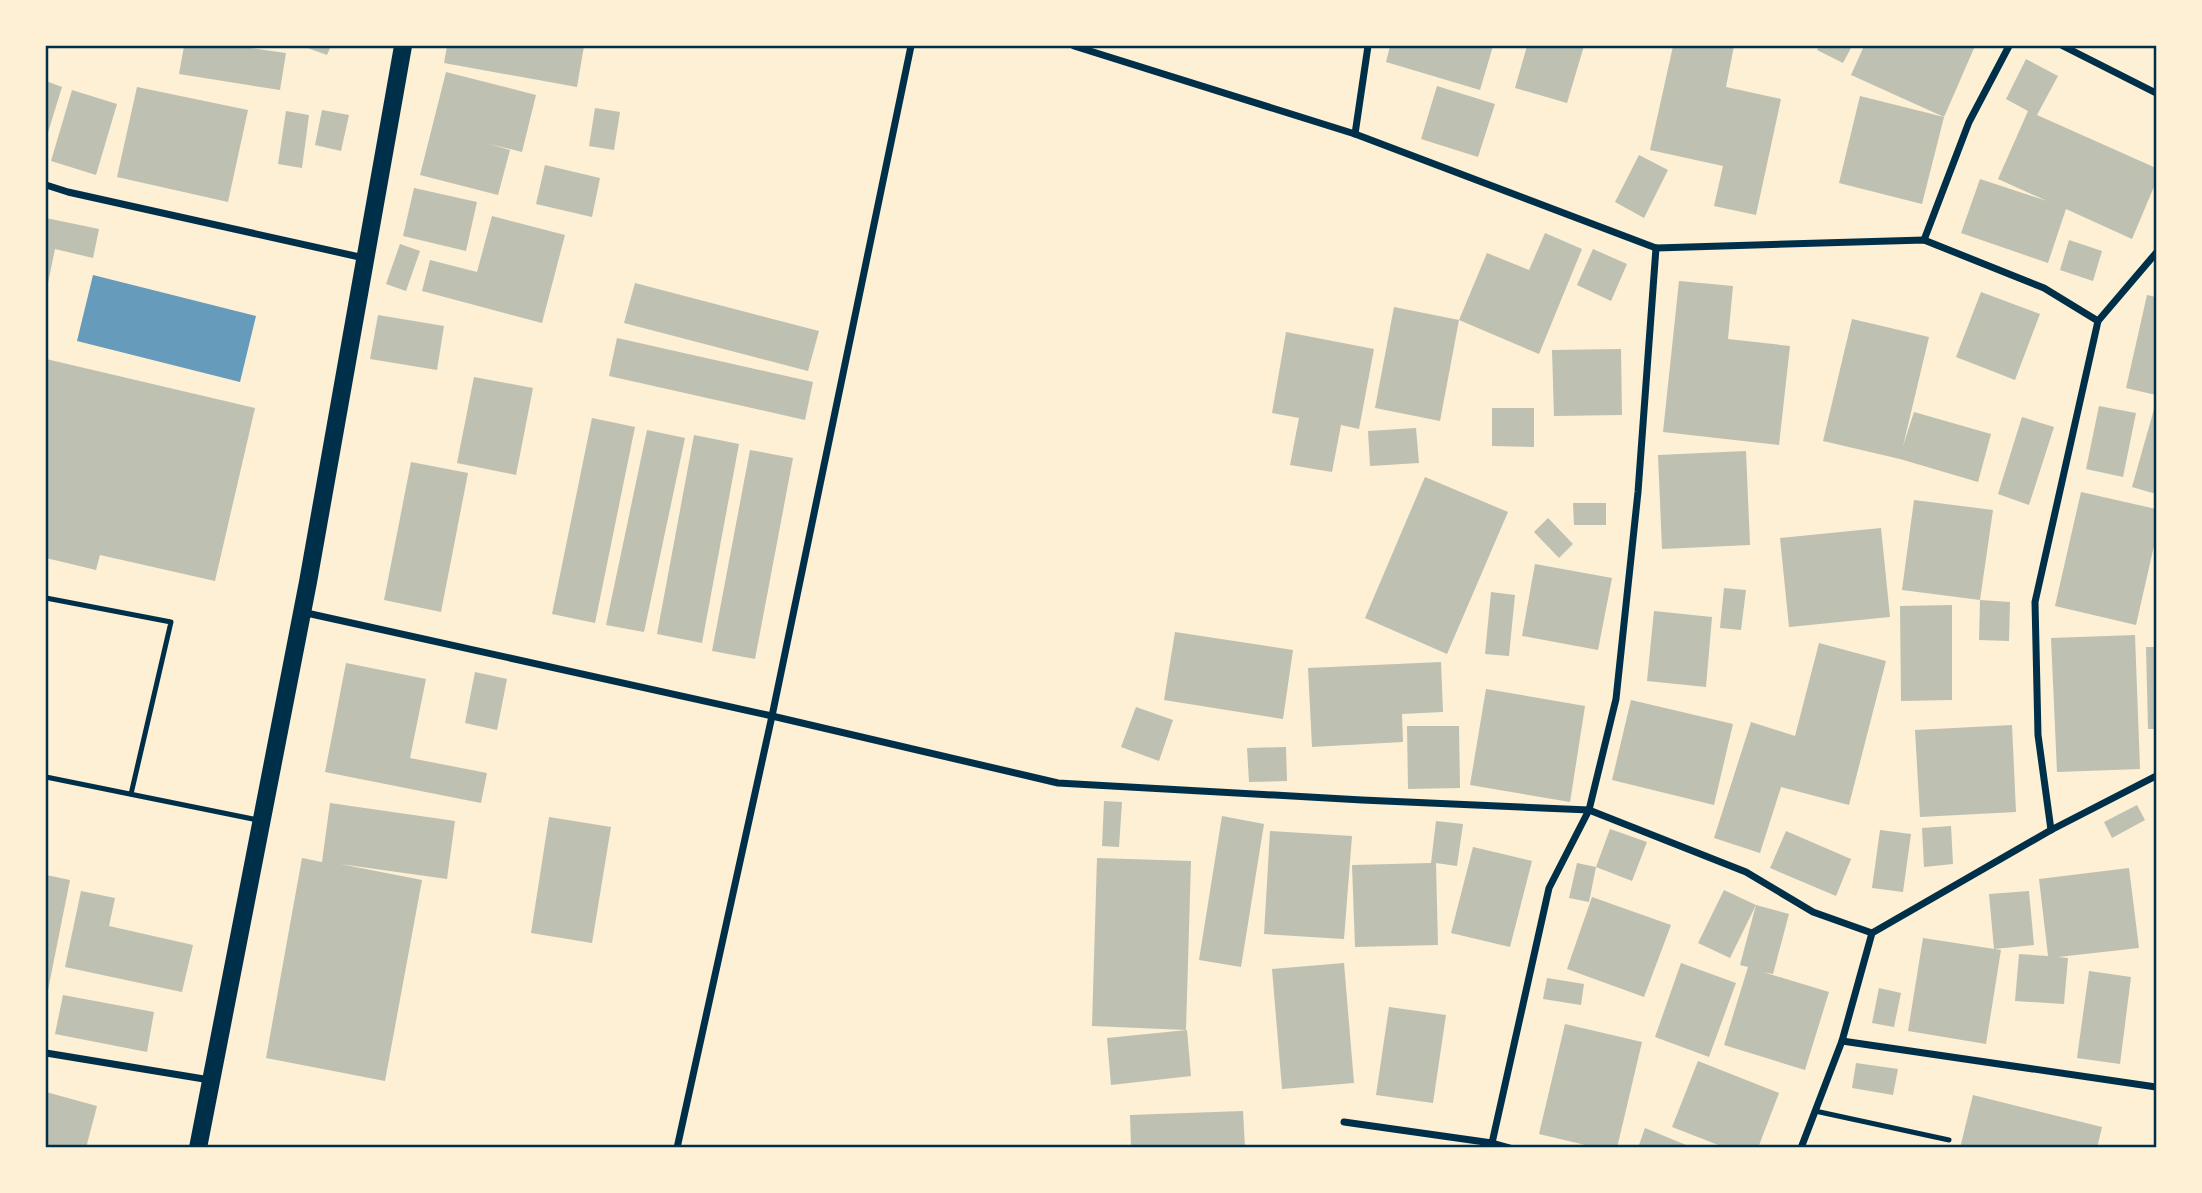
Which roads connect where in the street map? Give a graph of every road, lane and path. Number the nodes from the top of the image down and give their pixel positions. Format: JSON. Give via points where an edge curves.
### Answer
{"nodes":[{"id":1,"x":403,"y":46,"type":"edge"},
{"id":2,"x":911,"y":46,"type":"edge"},
{"id":3,"x":1074,"y":46,"type":"edge"},
{"id":4,"x":1368,"y":46,"type":"edge"},
{"id":5,"x":2009,"y":46,"type":"edge"},
{"id":6,"x":2063,"y":46,"type":"edge"},
{"id":7,"x":2157,"y":93,"type":"edge"},
{"id":8,"x":1355,"y":134,"type":"junction"},
{"id":9,"x":46,"y":185,"type":"edge"},
{"id":10,"x":1924,"y":240,"type":"junction"},
{"id":11,"x":1656,"y":248,"type":"junction"},
{"id":12,"x":2157,"y":253,"type":"edge"},
{"id":13,"x":365,"y":259,"type":"junction"},
{"id":14,"x":2098,"y":321,"type":"junction"},
{"id":15,"x":46,"y":598,"type":"edge"},
{"id":16,"x":301,"y":612,"type":"junction"},
{"id":17,"x":772,"y":716,"type":"junction"},
{"id":18,"x":2157,"y":776,"type":"edge"},
{"id":19,"x":46,"y":777,"type":"edge"},
{"id":20,"x":131,"y":794,"type":"junction"},
{"id":21,"x":1588,"y":810,"type":"junction"},
{"id":22,"x":261,"y":820,"type":"junction"},
{"id":23,"x":2051,"y":830,"type":"junction"},
{"id":24,"x":1872,"y":933,"type":"junction"},
{"id":25,"x":1842,"y":1041,"type":"junction"},
{"id":26,"x":46,"y":1053,"type":"edge"},
{"id":27,"x":211,"y":1080,"type":"junction"},
{"id":28,"x":2157,"y":1087,"type":"edge"},
{"id":29,"x":1815,"y":1111,"type":"junction"},
{"id":30,"x":1344,"y":1122,"type":"dead end"},
{"id":31,"x":1949,"y":1140,"type":"dead end"},
{"id":32,"x":1492,"y":1143,"type":"junction"},
{"id":33,"x":198,"y":1147,"type":"edge"},
{"id":34,"x":677,"y":1147,"type":"edge"},
{"id":35,"x":1510,"y":1147,"type":"edge"},
{"id":36,"x":1801,"y":1147,"type":"edge"}],
"edges":[{"from":1,"to":13,"type":"main road"},
{"from":2,"to":17,"type":"street"},
{"from":3,"to":8,"type":"street"},
{"from":4,"to":8,"type":"street"},
{"from":5,"to":10,"type":"street","via":[[1969,122]]},
{"from":6,"to":7,"type":"street"},
{"from":8,"to":11,"type":"street"},
{"from":9,"to":13,"type":"street"},
{"from":10,"to":11,"type":"street"},
{"from":10,"to":14,"type":"street","via":[[2044,288]]},
{"from":11,"to":21,"type":"street","via":[[1638,492],[1616,699]]},
{"from":12,"to":14,"type":"street"},
{"from":13,"to":16,"type":"main road"},
{"from":14,"to":23,"type":"street","via":[[2035,602],[2038,735]]},
{"from":15,"to":20,"type":"lane","via":[[172,622]]},
{"from":16,"to":17,"type":"street"},
{"from":16,"to":22,"type":"main road"},
{"from":17,"to":21,"type":"street","via":[[1058,783]]},
{"from":17,"to":34,"type":"street"},
{"from":18,"to":23,"type":"street"},
{"from":19,"to":20,"type":"lane"},
{"from":20,"to":22,"type":"lane"},
{"from":21,"to":24,"type":"street","via":[[1746,872],[1812,912]]},
{"from":21,"to":32,"type":"street","via":[[1549,888]]},
{"from":22,"to":27,"type":"main road"},
{"from":23,"to":24,"type":"street"},
{"from":24,"to":25,"type":"street"},
{"from":25,"to":28,"type":"street"},
{"from":25,"to":29,"type":"street"},
{"from":26,"to":27,"type":"street"},
{"from":27,"to":33,"type":"main road"},
{"from":29,"to":31,"type":"lane"},
{"from":29,"to":36,"type":"street"},
{"from":30,"to":32,"type":"street"},
{"from":32,"to":35,"type":"street"}]}
